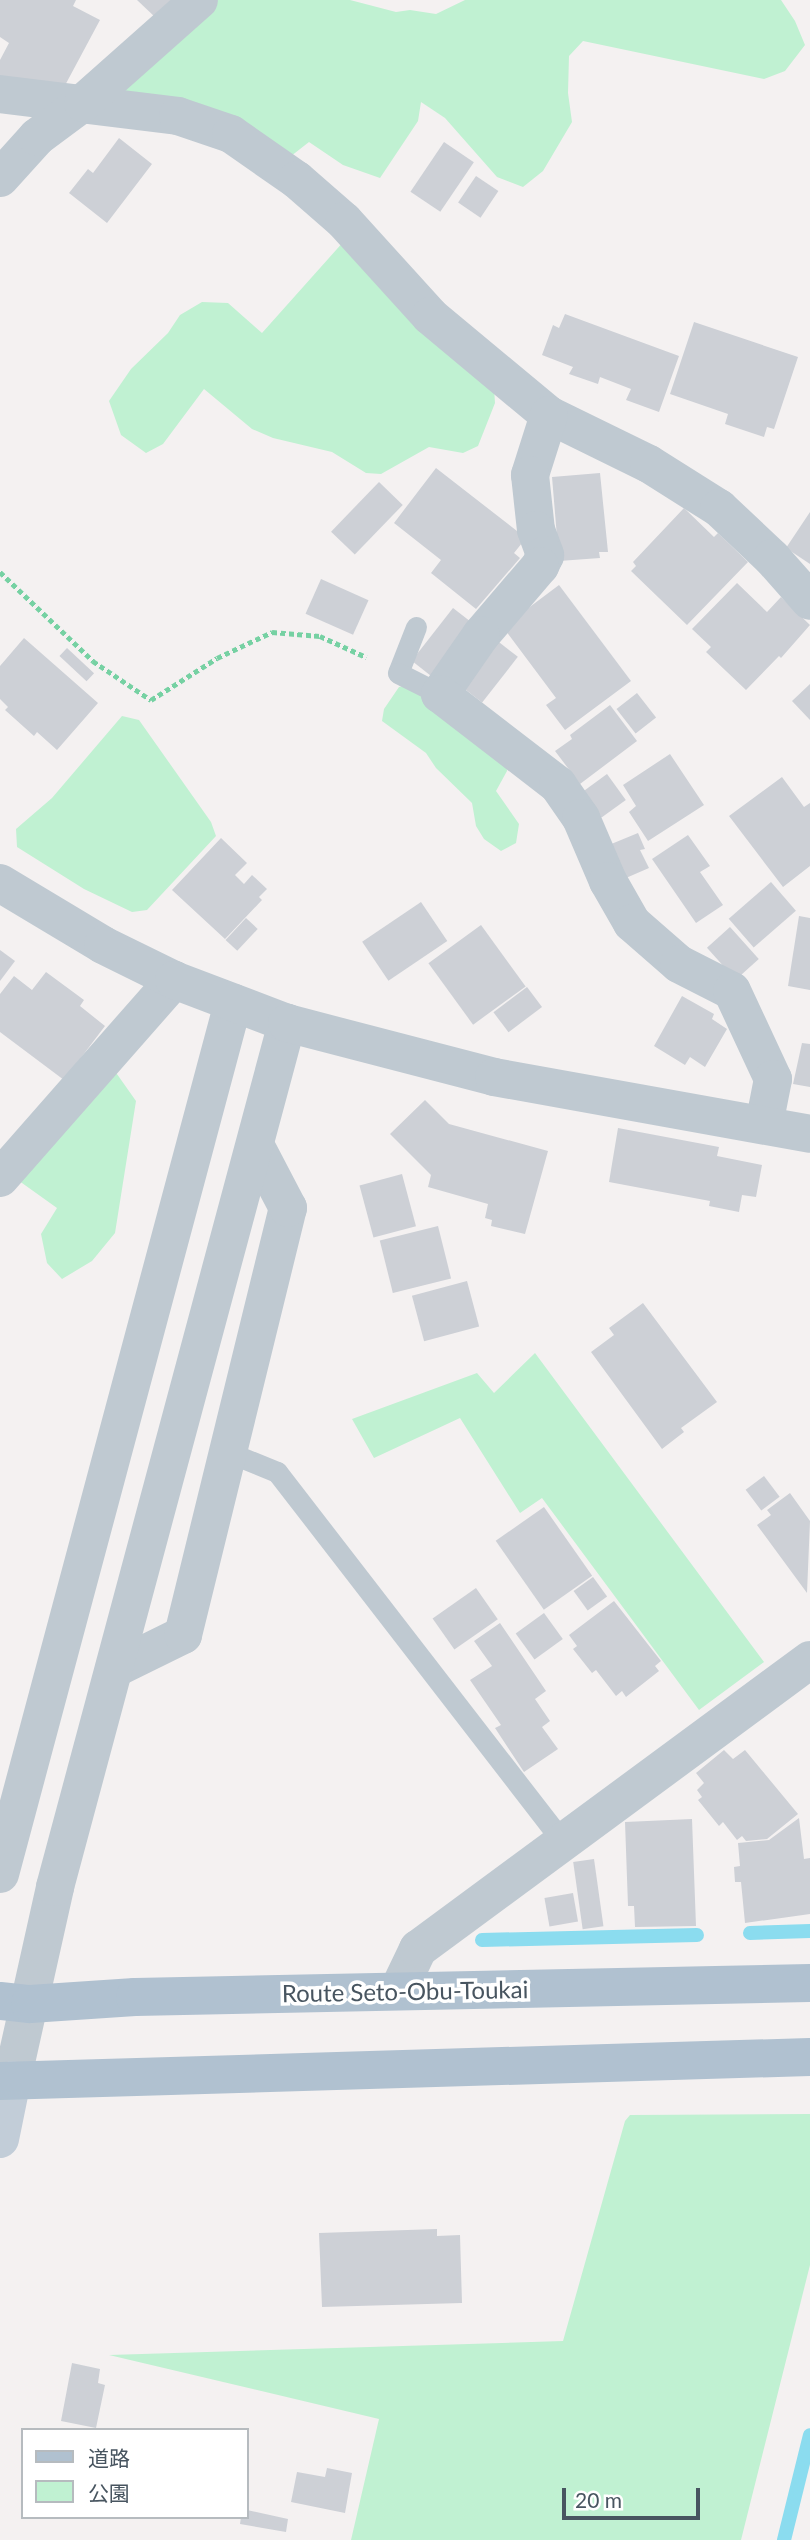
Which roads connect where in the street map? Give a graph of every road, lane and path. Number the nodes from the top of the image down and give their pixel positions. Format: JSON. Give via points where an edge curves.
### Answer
{"nodes":[{"id":1,"x":199,"y":0,"type":"edge"},
{"id":2,"x":0,"y":94,"type":"edge"},
{"id":3,"x":83,"y":103,"type":"junction"},
{"id":4,"x":0,"y":178,"type":"edge"},
{"id":5,"x":549,"y":415,"type":"junction"},
{"id":6,"x":0,"y":572,"type":"edge"},
{"id":7,"x":810,"y":601,"type":"edge"},
{"id":8,"x":416,"y":627,"type":"dead end"},
{"id":9,"x":398,"y":673,"type":"junction"},
{"id":10,"x":440,"y":694,"type":"junction"},
{"id":11,"x":0,"y":883,"type":"edge"},
{"id":12,"x":174,"y":980,"type":"junction"},
{"id":13,"x":233,"y":1003,"type":"junction"},
{"id":14,"x":287,"y":1023,"type":"junction"},
{"id":15,"x":764,"y":1125,"type":"junction"},
{"id":16,"x":810,"y":1134,"type":"edge"},
{"id":17,"x":255,"y":1146,"type":"junction"},
{"id":18,"x":0,"y":1178,"type":"edge"},
{"id":19,"x":228,"y":1452,"type":"junction"},
{"id":20,"x":810,"y":1660,"type":"edge"},
{"id":21,"x":114,"y":1669,"type":"junction"},
{"id":22,"x":563,"y":1842,"type":"junction"},
{"id":23,"x":0,"y":1874,"type":"edge"},
{"id":24,"x":810,"y":1983,"type":"edge"},
{"id":25,"x":398,"y":1991,"type":"junction"},
{"id":26,"x":15,"y":2002,"type":"edge"},
{"id":27,"x":810,"y":2057,"type":"edge"},
{"id":28,"x":6,"y":2081,"type":"edge"},
{"id":29,"x":0,"y":2139,"type":"edge"}],
"edges":[{"from":1,"to":3,"type":"street"},
{"from":2,"to":3,"type":"street"},
{"from":3,"to":4,"type":"street","via":[[37,138]]},
{"from":3,"to":5,"type":"street","via":[[178,116],[232,134],[297,180],[430,316]]},
{"from":5,"to":7,"type":"street","via":[[649,464],[719,508]]},
{"from":5,"to":10,"type":"street","via":[[530,475],[536,530],[545,555]]},
{"from":6,"to":9,"type":"path","via":[[93,661],[151,700],[217,658],[272,632],[320,636]]},
{"from":8,"to":9,"type":"lane"},
{"from":9,"to":10,"type":"lane"},
{"from":10,"to":15,"type":"street","via":[[558,785],[581,818],[632,923],[679,964],[732,991],[773,1079]]},
{"from":11,"to":12,"type":"street","via":[[103,945]]},
{"from":12,"to":13,"type":"street"},
{"from":12,"to":18,"type":"street"},
{"from":13,"to":14,"type":"street"},
{"from":13,"to":23,"type":"street"},
{"from":14,"to":15,"type":"street","via":[[494,1077]]},
{"from":14,"to":17,"type":"street"},
{"from":15,"to":16,"type":"street"},
{"from":17,"to":19,"type":"street","via":[[288,1208]]},
{"from":17,"to":21,"type":"street"},
{"from":19,"to":21,"type":"street","via":[[183,1635]]},
{"from":19,"to":22,"type":"lane","via":[[277,1472]]},
{"from":20,"to":22,"type":"street"},
{"from":21,"to":26,"type":"street","via":[[55,1887]]},
{"from":22,"to":25,"type":"street","via":[[418,1949]]},
{"from":24,"to":25,"type":"main road","name":"Route Seto-Obu-Toukai"},
{"from":25,"to":26,"type":"main road","name":"Route Seto-Obu-Toukai"},
{"from":26,"to":28,"type":"street"},
{"from":27,"to":28,"type":"main road"},
{"from":28,"to":29,"type":"main road"}]}
